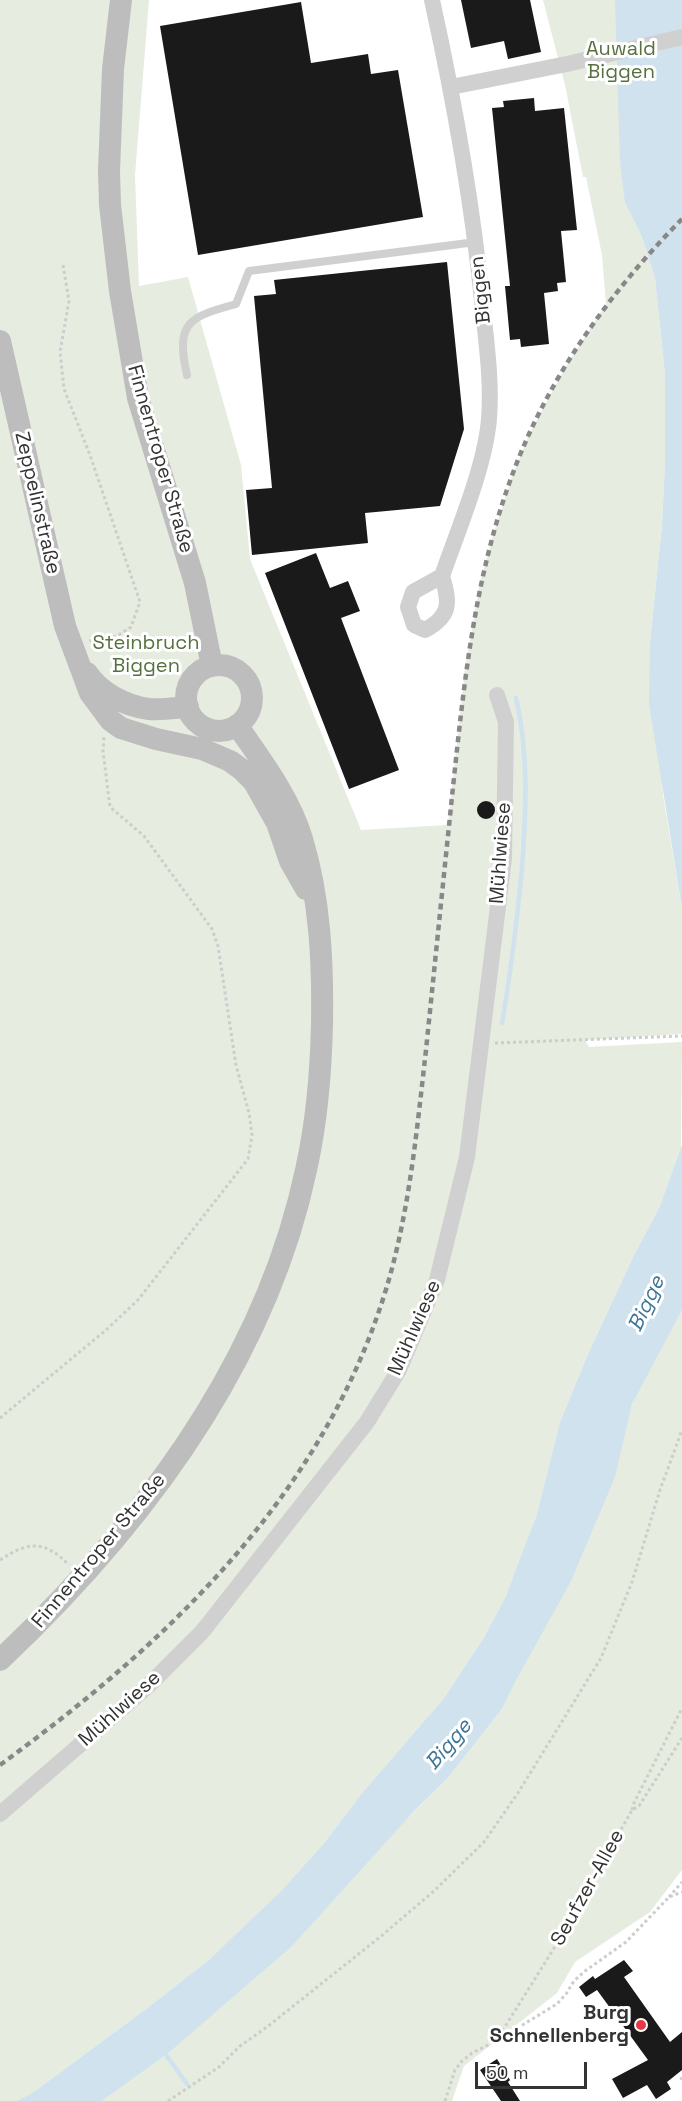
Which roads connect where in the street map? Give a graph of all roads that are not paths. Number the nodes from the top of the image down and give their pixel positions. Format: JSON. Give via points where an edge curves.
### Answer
{"nodes":[{"id":1,"x":121,"y":0,"type":"edge"},
{"id":2,"x":432,"y":0,"type":"edge"},
{"id":3,"x":682,"y":37,"type":"edge"},
{"id":4,"x":451,"y":87,"type":"junction"},
{"id":5,"x":476,"y":242,"type":"junction"},
{"id":6,"x":0,"y":342,"type":"edge"},
{"id":7,"x":187,"y":375,"type":"dead end"},
{"id":8,"x":442,"y":576,"type":"dead end"},
{"id":9,"x":76,"y":654,"type":"junction"},
{"id":10,"x":212,"y":666,"type":"junction"},
{"id":11,"x":497,"y":695,"type":"dead end"},
{"id":12,"x":188,"y":707,"type":"junction"},
{"id":13,"x":237,"y":725,"type":"junction"},
{"id":14,"x":316,"y":905,"type":"junction"},
{"id":15,"x":0,"y":1660,"type":"edge"},
{"id":16,"x":0,"y":1814,"type":"edge"}],
"edges":[{"from":1,"to":10,"type":"main road","name":"Finnentroper Straße","via":[[113,69],[110,159],[110,205],[120,291],[138,398],[195,583]]},
{"from":2,"to":4,"type":"street","name":"Biggen"},
{"from":3,"to":4,"type":"street"},
{"from":4,"to":5,"type":"street","name":"Biggen"},
{"from":5,"to":7,"type":"lane","via":[[249,271],[236,304],[202,314],[183,334]]},
{"from":5,"to":8,"type":"street","name":"Biggen","via":[[490,382],[489,421],[482,455]]},
{"from":6,"to":9,"type":"main road","name":"Zeppelinstraße","via":[[65,626]]},
{"from":9,"to":12,"type":"main road","name":"Zeppelinstraße","via":[[93,681],[127,703],[149,709]]},
{"from":9,"to":14,"type":"main road","name":"Zeppelinstraße","via":[[90,693],[110,720],[138,734],[217,754],[254,782],[273,816],[290,861]]},
{"from":10,"to":12,"type":"main road","via":[[195,675],[188,688]]},
{"from":10,"to":13,"type":"main road","via":[[228,666],[247,681],[252,698],[249,710]]},
{"from":11,"to":16,"type":"street","name":"Mühlwiese","via":[[506,722],[504,858],[467,1157],[437,1280],[399,1370],[367,1422],[202,1632],[149,1685]]},
{"from":12,"to":13,"type":"main road","via":[[198,723],[208,728],[219,730]]},
{"from":13,"to":14,"type":"main road","name":"Finnentroper Straße","via":[[285,801],[302,837]]},
{"from":14,"to":15,"type":"main road","name":"Finnentroper Straße","via":[[322,1014],[316,1116],[294,1218],[274,1276],[223,1386],[136,1514],[81,1578]]}]}
